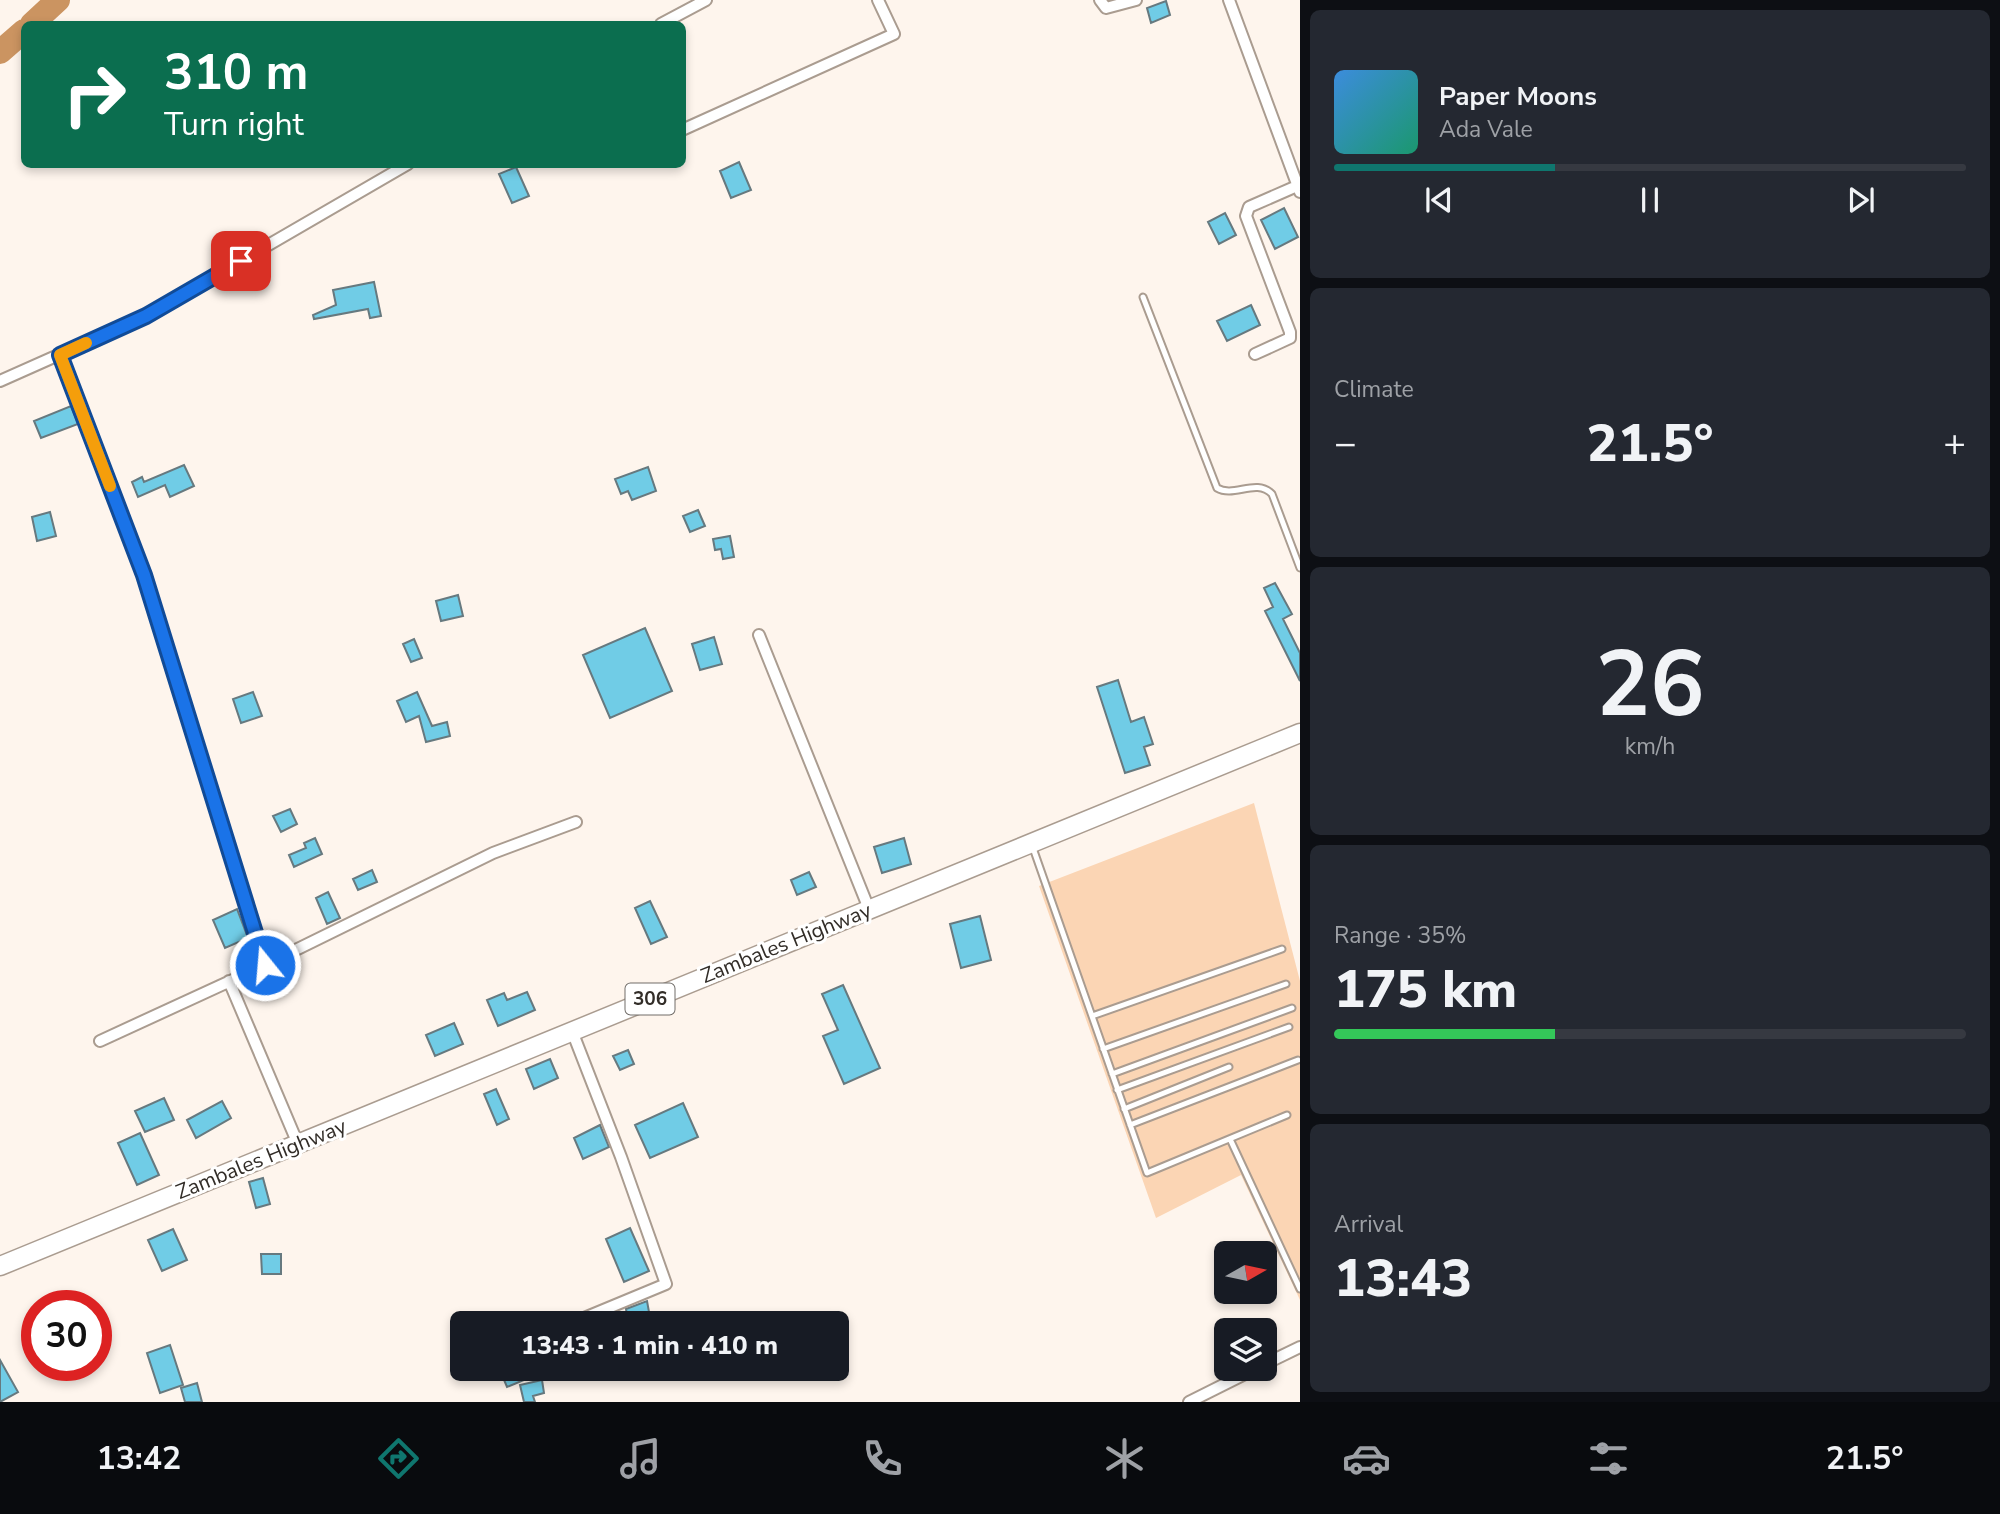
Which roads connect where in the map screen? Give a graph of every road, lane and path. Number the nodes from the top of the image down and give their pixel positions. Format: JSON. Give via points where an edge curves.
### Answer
{"nodes":[{"id":1,"x":706,"y":0,"type":"edge"},
{"id":2,"x":878,"y":0,"type":"edge"},
{"id":3,"x":1100,"y":0,"type":"edge"},
{"id":4,"x":1136,"y":0,"type":"edge"},
{"id":5,"x":1229,"y":0,"type":"edge"},
{"id":6,"x":667,"y":21,"type":"edge"},
{"id":7,"x":686,"y":128,"type":"edge"},
{"id":8,"x":401,"y":168,"type":"edge"},
{"id":9,"x":1298,"y":189,"type":"edge"},
{"id":10,"x":1143,"y":297,"type":"dead end"},
{"id":11,"x":1255,"y":354,"type":"dead end"},
{"id":12,"x":60,"y":355,"type":"junction"},
{"id":13,"x":0,"y":381,"type":"edge"},
{"id":14,"x":1300,"y":568,"type":"edge"},
{"id":15,"x":760,"y":635,"type":"dead end"},
{"id":16,"x":1300,"y":733,"type":"edge"},
{"id":17,"x":576,"y":822,"type":"dead end"},
{"id":18,"x":1031,"y":842,"type":"junction"},
{"id":19,"x":869,"y":909,"type":"junction"},
{"id":20,"x":1282,"y":949,"type":"dead end"},
{"id":21,"x":265,"y":965,"type":"junction"},
{"id":22,"x":229,"y":981,"type":"junction"},
{"id":23,"x":1286,"y":984,"type":"dead end"},
{"id":24,"x":1292,"y":1007,"type":"dead end"},
{"id":25,"x":1092,"y":1016,"type":"junction"},
{"id":26,"x":1289,"y":1027,"type":"dead end"},
{"id":27,"x":572,"y":1031,"type":"junction"},
{"id":28,"x":100,"y":1041,"type":"dead end"},
{"id":29,"x":1103,"y":1049,"type":"junction"},
{"id":30,"x":1297,"y":1060,"type":"dead end"},
{"id":31,"x":1229,"y":1067,"type":"dead end"},
{"id":32,"x":1112,"y":1074,"type":"junction"},
{"id":33,"x":1117,"y":1090,"type":"junction"},
{"id":34,"x":1124,"y":1109,"type":"junction"},
{"id":35,"x":1287,"y":1115,"type":"dead end"},
{"id":36,"x":1130,"y":1125,"type":"junction"},
{"id":37,"x":1230,"y":1139,"type":"junction"},
{"id":38,"x":299,"y":1144,"type":"junction"},
{"id":39,"x":0,"y":1266,"type":"edge"},
{"id":40,"x":1300,"y":1289,"type":"edge"},
{"id":41,"x":601,"y":1311,"type":"edge"},
{"id":42,"x":1300,"y":1347,"type":"edge"},
{"id":43,"x":1277,"y":1358,"type":"edge"},
{"id":44,"x":1231,"y":1381,"type":"edge"},
{"id":45,"x":1189,"y":1402,"type":"edge"}],
"edges":[{"from":1,"to":6,"type":"street"},
{"from":2,"to":7,"type":"street","via":[[894,34]]},
{"from":3,"to":4,"type":"street","via":[[1106,8]]},
{"from":5,"to":9,"type":"street"},
{"from":8,"to":12,"type":"street","via":[[146,316]]},
{"from":9,"to":11,"type":"street","via":[[1246,211],[1290,332],[1284,342]]},
{"from":10,"to":14,"type":"lane","via":[[1217,488],[1223,492],[1267,489]]},
{"from":12,"to":13,"type":"street"},
{"from":12,"to":21,"type":"street","via":[[144,575]]},
{"from":15,"to":19,"type":"street"},
{"from":16,"to":18,"type":"main road","name":"Zambales Highway","number":"306"},
{"from":17,"to":21,"type":"street","via":[[493,853]]},
{"from":18,"to":19,"type":"main road","name":"Zambales Highway","number":"306"},
{"from":18,"to":25,"type":"lane"},
{"from":19,"to":27,"type":"main road","name":"Zambales Highway","number":"306"},
{"from":20,"to":25,"type":"lane"},
{"from":21,"to":22,"type":"street"},
{"from":22,"to":28,"type":"street"},
{"from":22,"to":38,"type":"street"},
{"from":23,"to":29,"type":"lane"},
{"from":24,"to":32,"type":"lane"},
{"from":25,"to":29,"type":"lane"},
{"from":26,"to":33,"type":"lane"},
{"from":27,"to":38,"type":"main road","name":"Zambales Highway","number":"306"},
{"from":27,"to":41,"type":"street","via":[[666,1284]]},
{"from":29,"to":32,"type":"lane"},
{"from":30,"to":36,"type":"lane"},
{"from":31,"to":34,"type":"lane"},
{"from":32,"to":33,"type":"lane"},
{"from":33,"to":34,"type":"lane"},
{"from":34,"to":36,"type":"lane"},
{"from":35,"to":37,"type":"lane"},
{"from":36,"to":37,"type":"lane","via":[[1147,1173]]},
{"from":37,"to":40,"type":"lane"},
{"from":38,"to":39,"type":"main road","name":"Zambales Highway","number":"306"},
{"from":42,"to":43,"type":"street"},
{"from":44,"to":45,"type":"street"}]}
